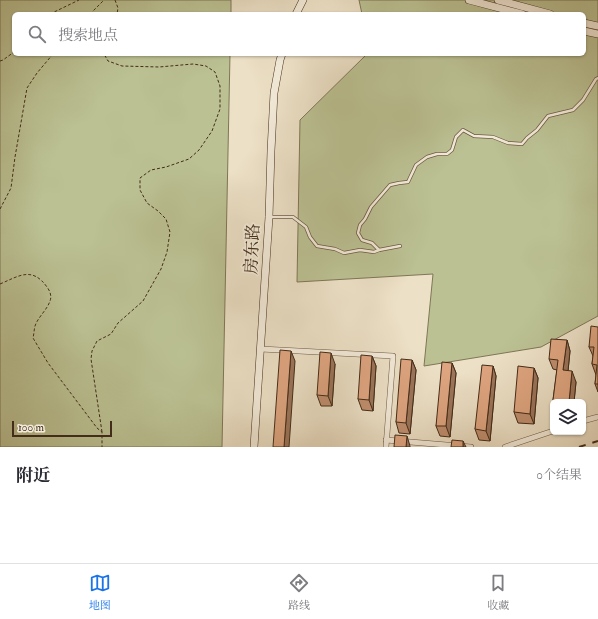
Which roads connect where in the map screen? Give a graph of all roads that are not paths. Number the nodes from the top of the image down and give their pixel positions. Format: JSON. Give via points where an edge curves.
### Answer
{"nodes":[{"id":1,"x":302,"y":0,"type":"edge"},
{"id":2,"x":469,"y":0,"type":"edge"},
{"id":3,"x":498,"y":0,"type":"edge"},
{"id":4,"x":297,"y":12,"type":"edge"},
{"id":5,"x":514,"y":12,"type":"edge"},
{"id":6,"x":543,"y":12,"type":"edge"},
{"id":7,"x":586,"y":23,"type":"edge"},
{"id":8,"x":598,"y":26,"type":"edge"},
{"id":9,"x":586,"y":31,"type":"edge"},
{"id":10,"x":598,"y":34,"type":"edge"},
{"id":11,"x":282,"y":56,"type":"edge"},
{"id":12,"x":598,"y":78,"type":"edge"},
{"id":13,"x":269,"y":217,"type":"junction"},
{"id":14,"x":400,"y":246,"type":"dead end"},
{"id":15,"x":379,"y":250,"type":"junction"},
{"id":16,"x":261,"y":349,"type":"junction"},
{"id":17,"x":598,"y":416,"type":"edge"},
{"id":18,"x":586,"y":420,"type":"edge"},
{"id":19,"x":550,"y":432,"type":"edge"},
{"id":20,"x":386,"y":440,"type":"junction"},
{"id":21,"x":254,"y":447,"type":"edge"},
{"id":22,"x":386,"y":447,"type":"edge"},
{"id":23,"x":471,"y":447,"type":"edge"},
{"id":24,"x":505,"y":447,"type":"edge"}],
"edges":[{"from":1,"to":4,"type":"main road"},
{"from":2,"to":5,"type":"main road"},
{"from":3,"to":6,"type":"main road"},
{"from":7,"to":8,"type":"main road"},
{"from":9,"to":10,"type":"main road"},
{"from":11,"to":13,"type":"main road","name":"房东路","via":[[274,93]]},
{"from":12,"to":15,"type":"lane","via":[[573,110],[548,116],[522,144],[508,143],[494,137],[474,136],[463,130],[447,154],[427,157],[416,165],[408,182],[390,185],[371,207],[358,233],[362,240],[372,243]]},
{"from":13,"to":15,"type":"lane","via":[[293,217],[306,227],[317,246],[344,253]]},
{"from":13,"to":16,"type":"main road","name":"房东路"},
{"from":14,"to":15,"type":"lane"},
{"from":16,"to":20,"type":"street","via":[[392,356]]},
{"from":16,"to":21,"type":"main road","name":"房东路"},
{"from":17,"to":18,"type":"street"},
{"from":19,"to":24,"type":"street"},
{"from":20,"to":22,"type":"street"},
{"from":20,"to":23,"type":"street"}]}
